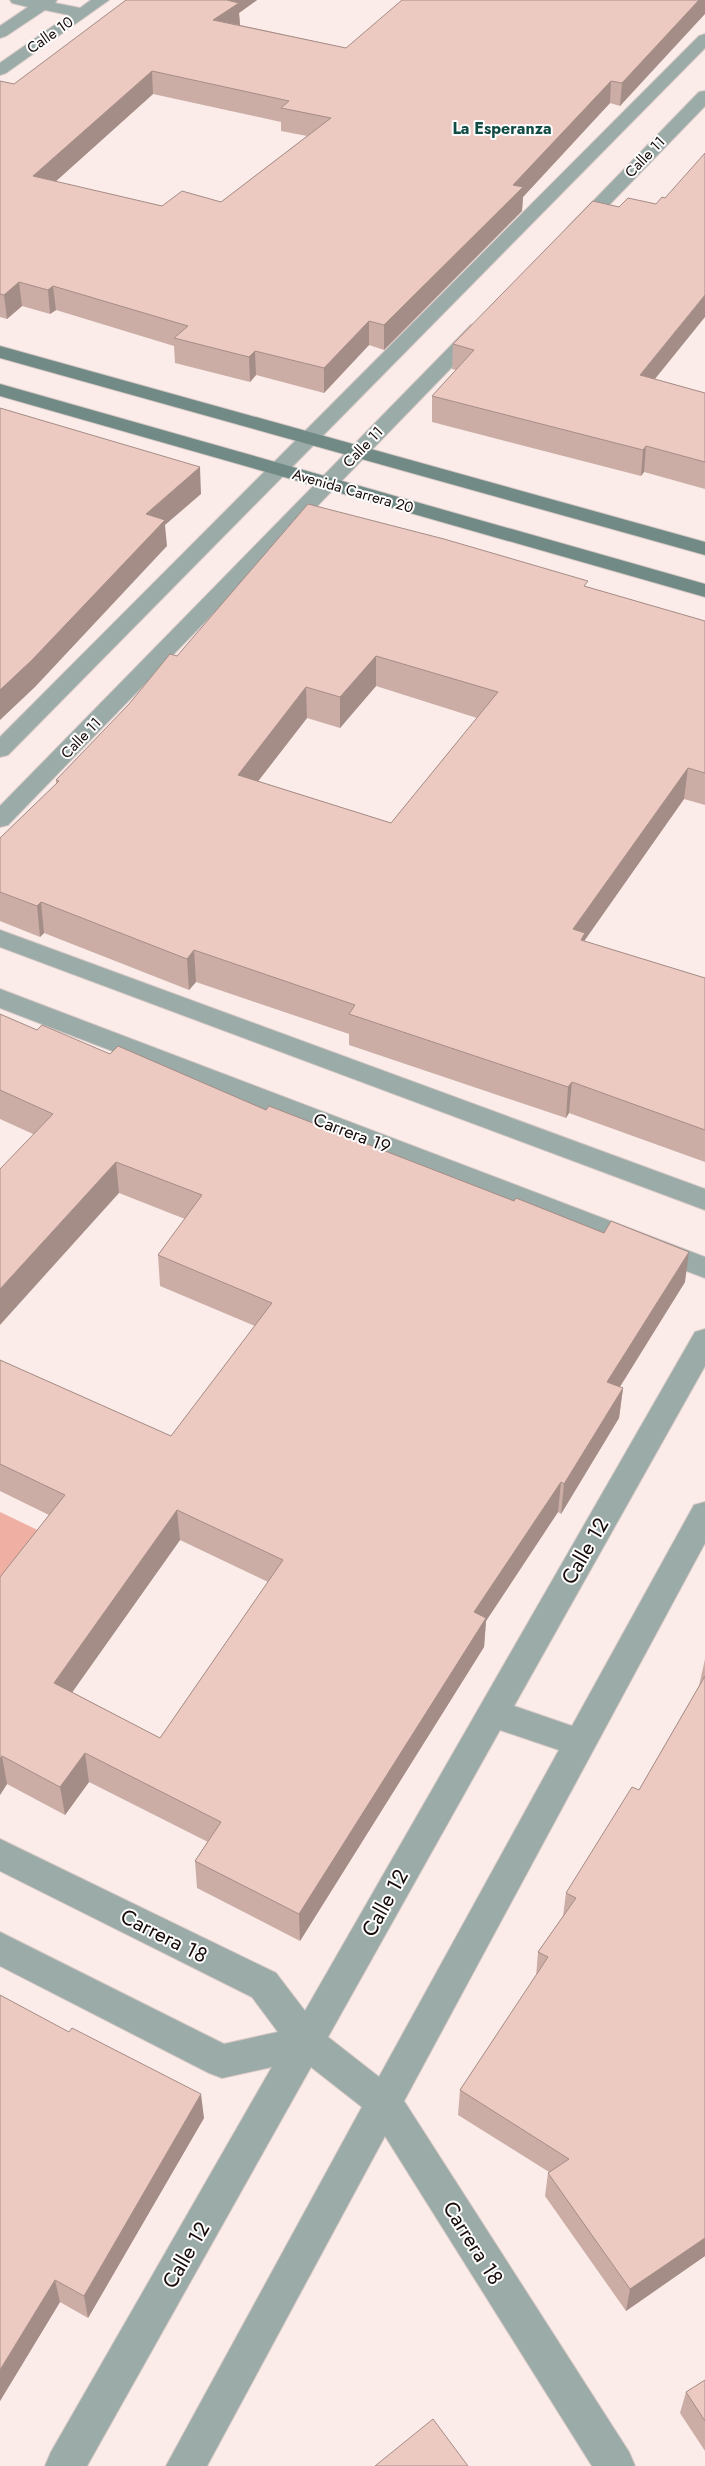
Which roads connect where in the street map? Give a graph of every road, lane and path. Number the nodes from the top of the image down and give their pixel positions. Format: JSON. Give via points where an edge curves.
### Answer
{"nodes":[{"id":1,"x":18,"y":0,"type":"edge"},
{"id":2,"x":101,"y":0,"type":"edge"},
{"id":3,"x":45,"y":2,"type":"edge"},
{"id":4,"x":83,"y":13,"type":"junction"},
{"id":5,"x":0,"y":33,"type":"edge"},
{"id":6,"x":705,"y":39,"type":"edge"},
{"id":7,"x":0,"y":70,"type":"edge"},
{"id":8,"x":705,"y":96,"type":"edge"},
{"id":9,"x":544,"y":202,"type":"junction"},
{"id":10,"x":575,"y":209,"type":"junction"},
{"id":11,"x":564,"y":241,"type":"edge"},
{"id":12,"x":489,"y":317,"type":"edge"},
{"id":13,"x":0,"y":352,"type":"edge"},
{"id":14,"x":0,"y":390,"type":"edge"},
{"id":15,"x":310,"y":438,"type":"junction"},
{"id":16,"x":359,"y":452,"type":"junction"},
{"id":17,"x":278,"y":470,"type":"junction"},
{"id":18,"x":327,"y":484,"type":"junction"},
{"id":19,"x":705,"y":548,"type":"edge"},
{"id":20,"x":705,"y":591,"type":"edge"},
{"id":21,"x":0,"y":750,"type":"edge"},
{"id":22,"x":0,"y":820,"type":"edge"},
{"id":23,"x":0,"y":938,"type":"edge"},
{"id":24,"x":0,"y":998,"type":"edge"},
{"id":25,"x":705,"y":1200,"type":"edge"},
{"id":26,"x":705,"y":1268,"type":"edge"},
{"id":27,"x":705,"y":1340,"type":"edge"},
{"id":28,"x":705,"y":1514,"type":"edge"},
{"id":29,"x":492,"y":1713,"type":"junction"},
{"id":30,"x":580,"y":1743,"type":"junction"},
{"id":31,"x":0,"y":1854,"type":"edge"},
{"id":32,"x":0,"y":1948,"type":"edge"},
{"id":33,"x":307,"y":2043,"type":"junction"},
{"id":34,"x":384,"y":2102,"type":"junction"},
{"id":35,"x":65,"y":2466,"type":"edge"},
{"id":36,"x":186,"y":2466,"type":"edge"},
{"id":37,"x":615,"y":2466,"type":"edge"}],
"edges":[{"from":1,"to":3,"type":"street"},
{"from":2,"to":4,"type":"street","name":"Calle 10"},
{"from":3,"to":4,"type":"street"},
{"from":3,"to":5,"type":"street","name":"Calle 10"},
{"from":4,"to":7,"type":"street","name":"Calle 10"},
{"from":6,"to":9,"type":"street"},
{"from":8,"to":10,"type":"street","name":"Calle 11"},
{"from":9,"to":10,"type":"street"},
{"from":9,"to":15,"type":"street"},
{"from":10,"to":11,"type":"street","name":"Calle 11"},
{"from":12,"to":16,"type":"street","name":"Calle 11"},
{"from":13,"to":15,"type":"main road"},
{"from":14,"to":17,"type":"main road","name":"Avenida Carrera 20"},
{"from":15,"to":16,"type":"main road"},
{"from":15,"to":17,"type":"street"},
{"from":16,"to":18,"type":"street","name":"Calle 11"},
{"from":16,"to":19,"type":"main road"},
{"from":17,"to":18,"type":"main road","name":"Avenida Carrera 20"},
{"from":17,"to":21,"type":"street"},
{"from":18,"to":20,"type":"main road","name":"Avenida Carrera 20"},
{"from":18,"to":22,"type":"street","name":"Calle 11"},
{"from":23,"to":25,"type":"street"},
{"from":24,"to":26,"type":"street","name":"Carrera 19"},
{"from":27,"to":29,"type":"street","name":"Calle 12"},
{"from":28,"to":30,"type":"street"},
{"from":29,"to":30,"type":"street"},
{"from":29,"to":33,"type":"street","name":"Calle 12"},
{"from":30,"to":34,"type":"street"},
{"from":31,"to":33,"type":"street","name":"Carrera 18","via":[[264,1985]]},
{"from":32,"to":33,"type":"street","via":[[222,2061]]},
{"from":33,"to":34,"type":"street","name":"Carrera 18"},
{"from":33,"to":35,"type":"street","name":"Calle 12"},
{"from":34,"to":36,"type":"street"},
{"from":34,"to":37,"type":"street","name":"Carrera 18"}]}
